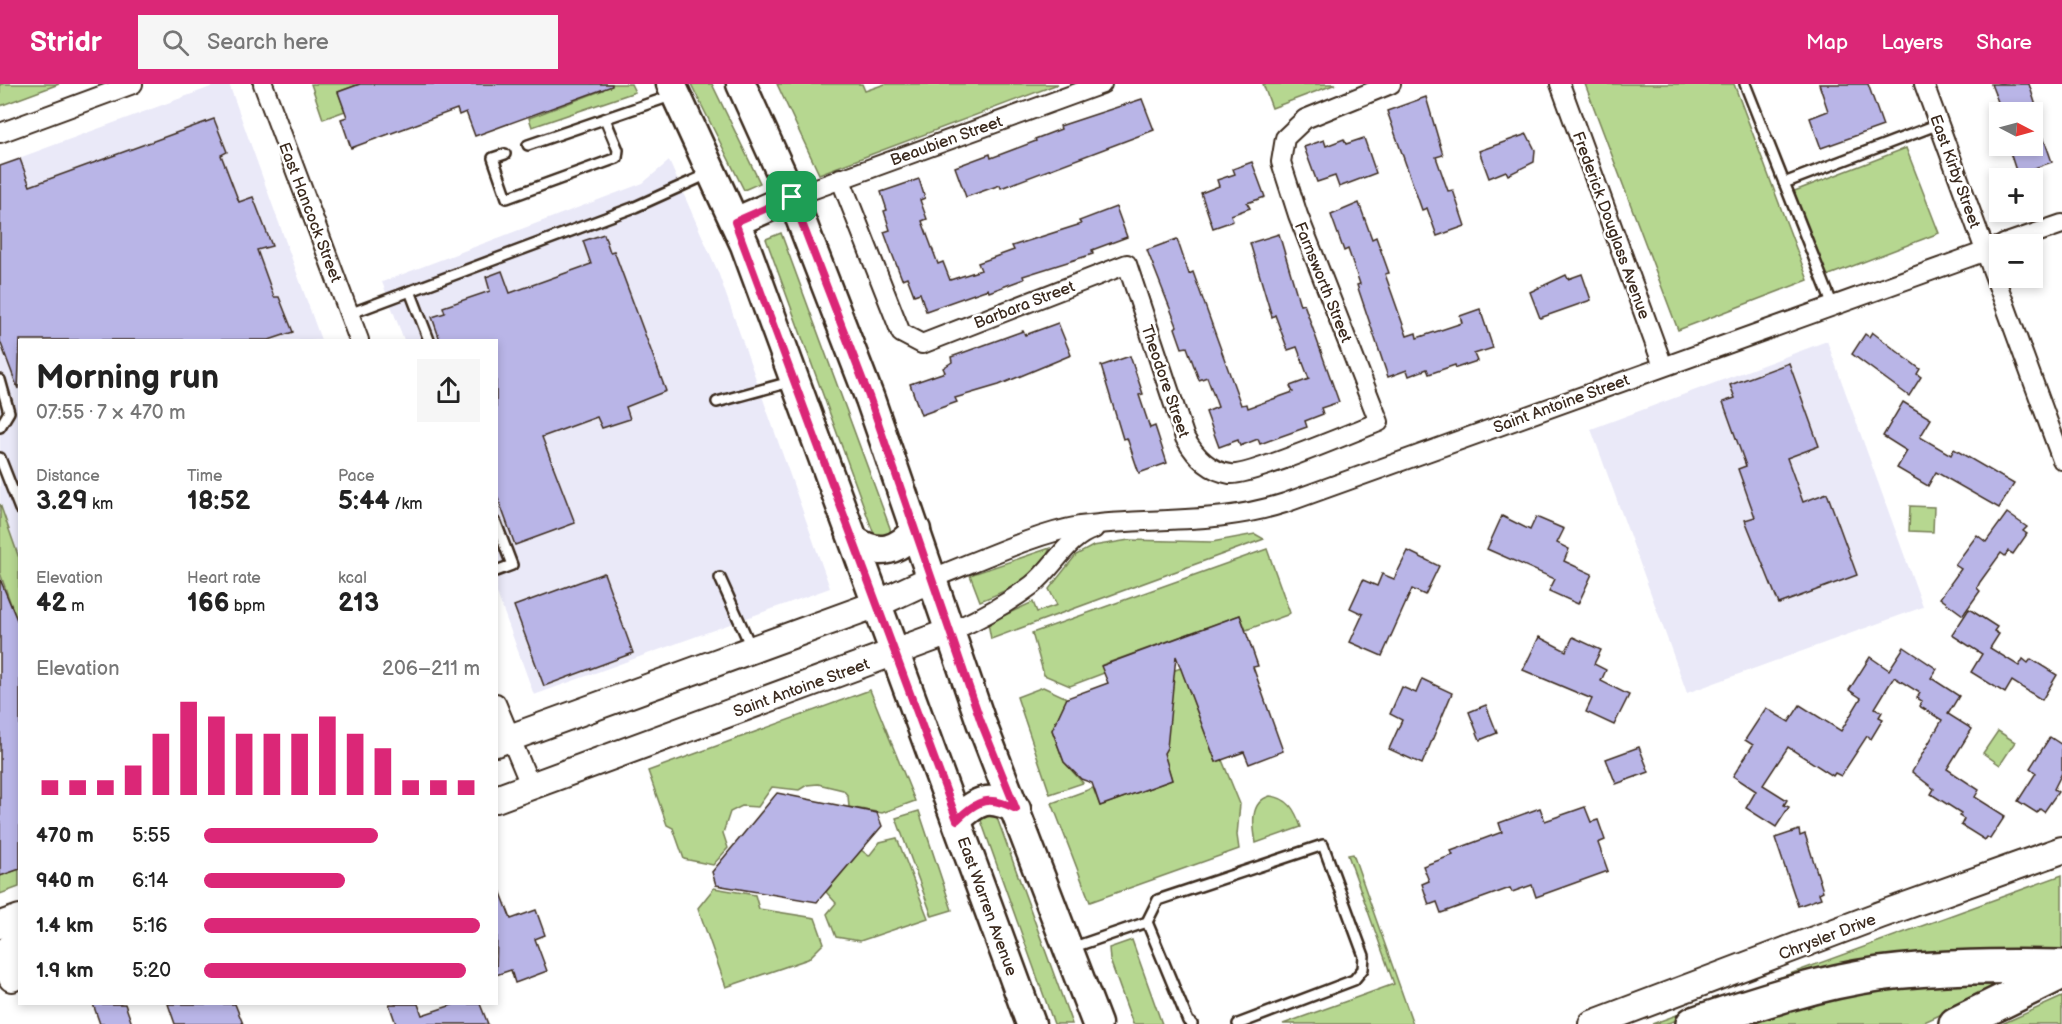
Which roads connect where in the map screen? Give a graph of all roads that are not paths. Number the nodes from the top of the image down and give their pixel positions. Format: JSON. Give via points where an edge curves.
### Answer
{"nodes":[{"id":1,"x":133,"y":84,"type":"edge"},
{"id":2,"x":263,"y":84,"type":"edge"},
{"id":3,"x":741,"y":84,"type":"edge"},
{"id":4,"x":1102,"y":84,"type":"edge"},
{"id":5,"x":1391,"y":84,"type":"edge"},
{"id":6,"x":1560,"y":84,"type":"edge"},
{"id":7,"x":1745,"y":84,"type":"edge"},
{"id":8,"x":1924,"y":84,"type":"edge"},
{"id":9,"x":674,"y":89,"type":"edge"},
{"id":10,"x":604,"y":119,"type":"junction"},
{"id":11,"x":1939,"y":124,"type":"junction"},
{"id":12,"x":0,"y":133,"type":"edge"},
{"id":13,"x":528,"y":145,"type":"dead end"},
{"id":14,"x":505,"y":154,"type":"dead end"},
{"id":15,"x":712,"y":172,"type":"junction"},
{"id":16,"x":840,"y":178,"type":"junction"},
{"id":17,"x":1784,"y":183,"type":"junction"},
{"id":18,"x":792,"y":197,"type":"junction"},
{"id":19,"x":735,"y":222,"type":"junction"},
{"id":20,"x":2062,"y":224,"type":"edge"},
{"id":21,"x":2033,"y":234,"type":"edge"},
{"id":22,"x":1989,"y":242,"type":"edge"},
{"id":23,"x":1989,"y":250,"type":"edge"},
{"id":24,"x":1127,"y":264,"type":"joint"},
{"id":25,"x":2005,"y":288,"type":"edge"},
{"id":26,"x":410,"y":291,"type":"junction"},
{"id":27,"x":1833,"y":306,"type":"junction"},
{"id":28,"x":350,"y":314,"type":"junction"},
{"id":29,"x":359,"y":339,"type":"edge"},
{"id":30,"x":429,"y":339,"type":"edge"},
{"id":31,"x":1663,"y":366,"type":"junction"},
{"id":32,"x":0,"y":380,"type":"edge"},
{"id":33,"x":795,"y":381,"type":"junction"},
{"id":34,"x":717,"y":402,"type":"dead end"},
{"id":35,"x":0,"y":428,"type":"edge"},
{"id":36,"x":0,"y":458,"type":"edge"},
{"id":37,"x":2062,"y":460,"type":"edge"},
{"id":38,"x":1232,"y":475,"type":"joint"},
{"id":39,"x":18,"y":504,"type":"edge"},
{"id":40,"x":1116,"y":523,"type":"junction"},
{"id":41,"x":498,"y":528,"type":"edge"},
{"id":42,"x":915,"y":530,"type":"junction"},
{"id":43,"x":855,"y":542,"type":"junction"},
{"id":44,"x":498,"y":570,"type":"edge"},
{"id":45,"x":720,"y":578,"type":"dead end"},
{"id":46,"x":933,"y":578,"type":"junction"},
{"id":47,"x":877,"y":604,"type":"junction"},
{"id":48,"x":952,"y":631,"type":"junction"},
{"id":49,"x":752,"y":650,"type":"junction"},
{"id":50,"x":896,"y":653,"type":"junction"},
{"id":51,"x":498,"y":712,"type":"edge"},
{"id":52,"x":504,"y":740,"type":"edge"},
{"id":53,"x":531,"y":787,"type":"junction"},
{"id":54,"x":498,"y":798,"type":"edge"},
{"id":55,"x":1016,"y":809,"type":"junction"},
{"id":56,"x":957,"y":820,"type":"junction"},
{"id":57,"x":2062,"y":850,"type":"edge"},
{"id":58,"x":18,"y":919,"type":"edge"},
{"id":59,"x":1147,"y":921,"type":"junction"},
{"id":60,"x":0,"y":925,"type":"edge"},
{"id":61,"x":18,"y":942,"type":"edge"},
{"id":62,"x":1069,"y":949,"type":"junction"},
{"id":63,"x":2062,"y":967,"type":"edge"},
{"id":64,"x":2062,"y":972,"type":"edge"},
{"id":65,"x":10,"y":978,"type":"edge"},
{"id":66,"x":1031,"y":1024,"type":"edge"},
{"id":67,"x":1097,"y":1024,"type":"edge"},
{"id":68,"x":1192,"y":1024,"type":"edge"},
{"id":69,"x":1238,"y":1024,"type":"edge"},
{"id":70,"x":1592,"y":1024,"type":"edge"},
{"id":71,"x":1693,"y":1024,"type":"edge"},
{"id":72,"x":1956,"y":1024,"type":"edge"}],
"edges":[{"from":1,"to":12,"type":"street"},
{"from":2,"to":28,"type":"street","name":"East Hancock Street"},
{"from":3,"to":18,"type":"main road"},
{"from":4,"to":16,"type":"street","name":"Beaubien Street"},
{"from":5,"to":38,"type":"street","name":"Farnsworth Street","via":[[1305,119],[1285,138],[1281,162],[1298,216],[1379,422]]},
{"from":6,"to":31,"type":"street","name":"Frederick Douglass Avenue"},
{"from":7,"to":17,"type":"lane"},
{"from":8,"to":11,"type":"street","name":"East Kirby Street"},
{"from":9,"to":10,"type":"lane"},
{"from":9,"to":15,"type":"main road","name":"East Warren Avenue"},
{"from":10,"to":13,"type":"lane"},
{"from":10,"to":14,"type":"lane","via":[[618,150],[617,158],[507,198],[494,158]]},
{"from":11,"to":17,"type":"lane"},
{"from":11,"to":22,"type":"street","name":"East Kirby Street"},
{"from":15,"to":19,"type":"main road","name":"East Warren Avenue"},
{"from":15,"to":26,"type":"lane","via":[[635,207]]},
{"from":16,"to":18,"type":"street","name":"Beaubien Street"},
{"from":16,"to":24,"type":"street","name":"Barbara Street","via":[[901,333],[922,344]]},
{"from":17,"to":27,"type":"lane"},
{"from":18,"to":19,"type":"main road"},
{"from":18,"to":42,"type":"main road","via":[[870,399]]},
{"from":19,"to":33,"type":"main road","name":"East Warren Avenue"},
{"from":20,"to":21,"type":"street"},
{"from":23,"to":27,"type":"street","name":"Saint Antoine Street"},
{"from":24,"to":38,"type":"street","name":"Theodore Street","via":[[1185,438],[1195,456],[1213,469]]},
{"from":25,"to":37,"type":"street","name":"East Kirby Street"},
{"from":26,"to":28,"type":"lane"},
{"from":26,"to":30,"type":"lane"},
{"from":27,"to":31,"type":"street","name":"Saint Antoine Street"},
{"from":28,"to":29,"type":"street","name":"East Hancock Street"},
{"from":31,"to":40,"type":"street","name":"Saint Antoine Street","via":[[1261,511],[1203,520]]},
{"from":32,"to":35,"type":"lane","via":[[9,412]]},
{"from":33,"to":34,"type":"lane"},
{"from":33,"to":43,"type":"main road","name":"East Warren Avenue"},
{"from":36,"to":39,"type":"lane"},
{"from":40,"to":46,"type":"street","name":"Saint Antoine Street","via":[[1078,526],[1048,535]]},
{"from":40,"to":48,"type":"street","name":"Saint Antoine Street","via":[[1078,536],[1034,583],[999,608]]},
{"from":41,"to":44,"type":"lane","via":[[512,565]]},
{"from":42,"to":43,"type":"main road","via":[[904,544],[891,550],[876,552]]},
{"from":42,"to":46,"type":"main road"},
{"from":43,"to":47,"type":"main road","name":"East Warren Avenue"},
{"from":45,"to":49,"type":"lane"},
{"from":46,"to":47,"type":"street","name":"Saint Antoine Street"},
{"from":46,"to":48,"type":"main road"},
{"from":47,"to":49,"type":"street","name":"Saint Antoine Street"},
{"from":47,"to":50,"type":"main road","name":"East Warren Avenue"},
{"from":48,"to":50,"type":"street","name":"Saint Antoine Street"},
{"from":48,"to":55,"type":"main road","via":[[981,722]]},
{"from":49,"to":52,"type":"street","name":"Saint Antoine Street"},
{"from":50,"to":53,"type":"street","name":"Saint Antoine Street"},
{"from":50,"to":56,"type":"main road","name":"East Warren Avenue"},
{"from":51,"to":52,"type":"street"},
{"from":52,"to":53,"type":"street"},
{"from":53,"to":54,"type":"street","name":"Saint Antoine Street"},
{"from":55,"to":56,"type":"main road","via":[[999,801],[984,801],[969,807]]},
{"from":55,"to":62,"type":"main road"},
{"from":56,"to":66,"type":"main road","name":"East Warren Avenue"},
{"from":57,"to":70,"type":"street","name":"Chrysler Drive"},
{"from":58,"to":60,"type":"street"},
{"from":59,"to":62,"type":"lane"},
{"from":59,"to":68,"type":"lane"},
{"from":59,"to":69,"type":"lane","via":[[1158,900],[1323,845],[1364,956],[1363,969],[1354,980]]},
{"from":61,"to":65,"type":"street","via":[[7,950],[5,960]]},
{"from":62,"to":67,"type":"main road"},
{"from":63,"to":71,"type":"highway","via":[[1998,966],[1878,975],[1826,984]]},
{"from":64,"to":72,"type":"highway"}]}
